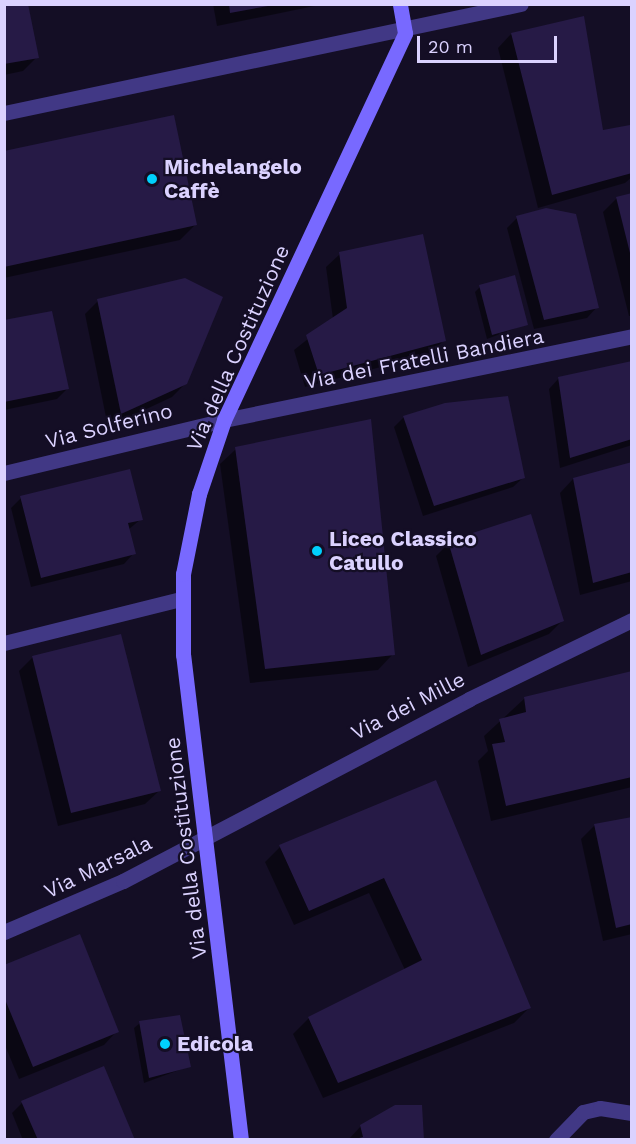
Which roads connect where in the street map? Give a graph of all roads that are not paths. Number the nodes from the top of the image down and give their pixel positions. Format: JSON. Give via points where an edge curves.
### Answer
{"nodes":[{"id":1,"x":400,"y":4,"type":"edge"},
{"id":2,"x":521,"y":4,"type":"edge"},
{"id":3,"x":405,"y":33,"type":"junction"},
{"id":4,"x":4,"y":114,"type":"edge"},
{"id":5,"x":632,"y":336,"type":"edge"},
{"id":6,"x":224,"y":420,"type":"junction"},
{"id":7,"x":4,"y":473,"type":"edge"},
{"id":8,"x":181,"y":598,"type":"junction"},
{"id":9,"x":632,"y":620,"type":"edge"},
{"id":10,"x":4,"y":643,"type":"edge"},
{"id":11,"x":207,"y":834,"type":"junction"},
{"id":12,"x":4,"y":932,"type":"edge"},
{"id":13,"x":632,"y":1113,"type":"edge"},
{"id":14,"x":241,"y":1140,"type":"edge"},
{"id":15,"x":556,"y":1140,"type":"edge"}],
"edges":[{"from":1,"to":3,"type":"main road"},
{"from":2,"to":3,"type":"street"},
{"from":3,"to":4,"type":"street"},
{"from":3,"to":6,"type":"main road","name":"Via della Costituzione"},
{"from":5,"to":6,"type":"street","name":"Via dei Fratelli Bandiera"},
{"from":6,"to":7,"type":"street","name":"Via Solferino"},
{"from":6,"to":8,"type":"main road","name":"Via della Costituzione","via":[[199,494]]},
{"from":8,"to":10,"type":"street"},
{"from":8,"to":11,"type":"main road","name":"Via della Costituzione"},
{"from":9,"to":11,"type":"street","name":"Via dei Mille"},
{"from":11,"to":12,"type":"street","name":"Via Marsala","via":[[123,881]]},
{"from":11,"to":14,"type":"main road","name":"Via della Costituzione"},
{"from":13,"to":15,"type":"street","via":[[600,1108],[583,1112]]}]}
